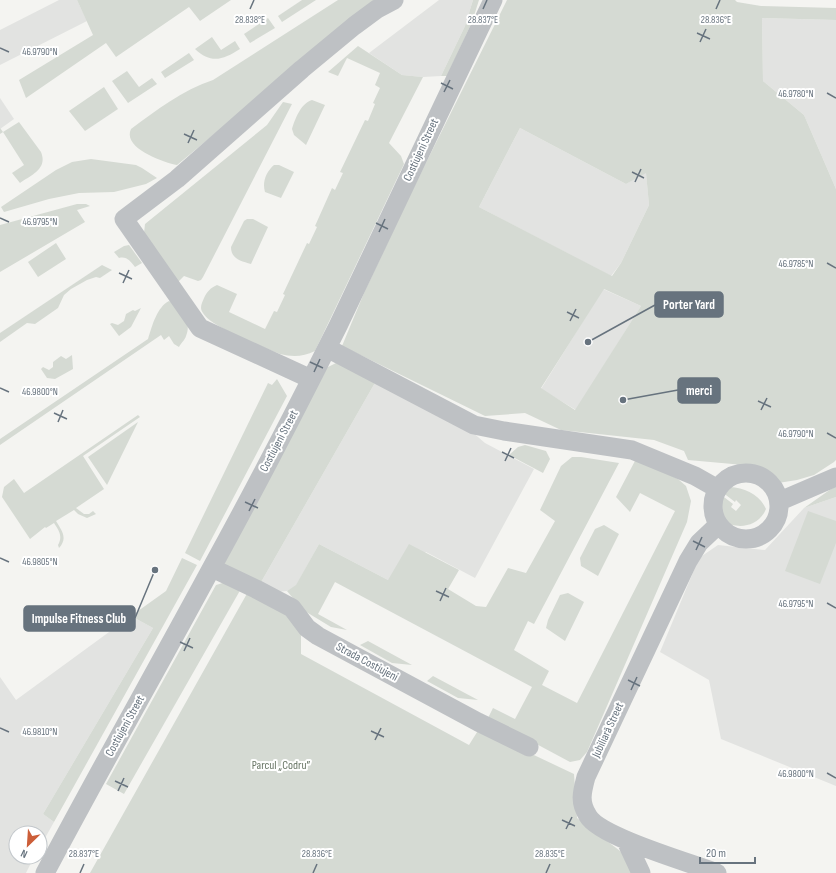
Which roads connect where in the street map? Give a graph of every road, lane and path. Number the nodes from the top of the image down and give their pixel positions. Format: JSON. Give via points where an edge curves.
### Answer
{"nodes":[{"id":1,"x":394,"y":0,"type":"edge"},
{"id":2,"x":493,"y":0,"type":"edge"},
{"id":3,"x":327,"y":348,"type":"junction"},
{"id":4,"x":311,"y":380,"type":"junction"},
{"id":5,"x":836,"y":477,"type":"edge"},
{"id":6,"x":718,"y":489,"type":"junction"},
{"id":7,"x":780,"y":501,"type":"junction"},
{"id":8,"x":718,"y":525,"type":"junction"},
{"id":9,"x":212,"y":568,"type":"junction"},
{"id":10,"x":529,"y":747,"type":"dead end"},
{"id":11,"x":626,"y":841,"type":"junction"},
{"id":12,"x":45,"y":873,"type":"edge"},
{"id":13,"x":641,"y":873,"type":"edge"},
{"id":14,"x":717,"y":873,"type":"edge"}],
"edges":[{"from":1,"to":4,"type":"street","via":[[354,26],[177,179],[124,218],[200,328]]},
{"from":2,"to":3,"type":"street","name":"Costiujeni Street"},
{"from":3,"to":4,"type":"street","name":"Costiujeni Street"},
{"from":3,"to":6,"type":"street","via":[[474,425],[632,450],[695,476]]},
{"from":4,"to":9,"type":"street","name":"Costiujeni Street"},
{"from":5,"to":7,"type":"street"},
{"from":6,"to":7,"type":"street","via":[[734,475],[754,474],[771,484]]},
{"from":6,"to":8,"type":"street","via":[[713,507]]},
{"from":7,"to":8,"type":"street","via":[[776,523],[759,538],[736,538]]},
{"from":8,"to":11,"type":"street","name":"Jubiliară Street","via":[[699,543],[688,561],[582,792],[582,804],[588,817]]},
{"from":9,"to":10,"type":"street","name":"Strada Costiujeni","via":[[292,608],[307,628],[318,636]]},
{"from":9,"to":12,"type":"street","name":"Costiujeni Street"},
{"from":11,"to":13,"type":"street"},
{"from":11,"to":14,"type":"street","name":"Jubiliară Street"}]}
